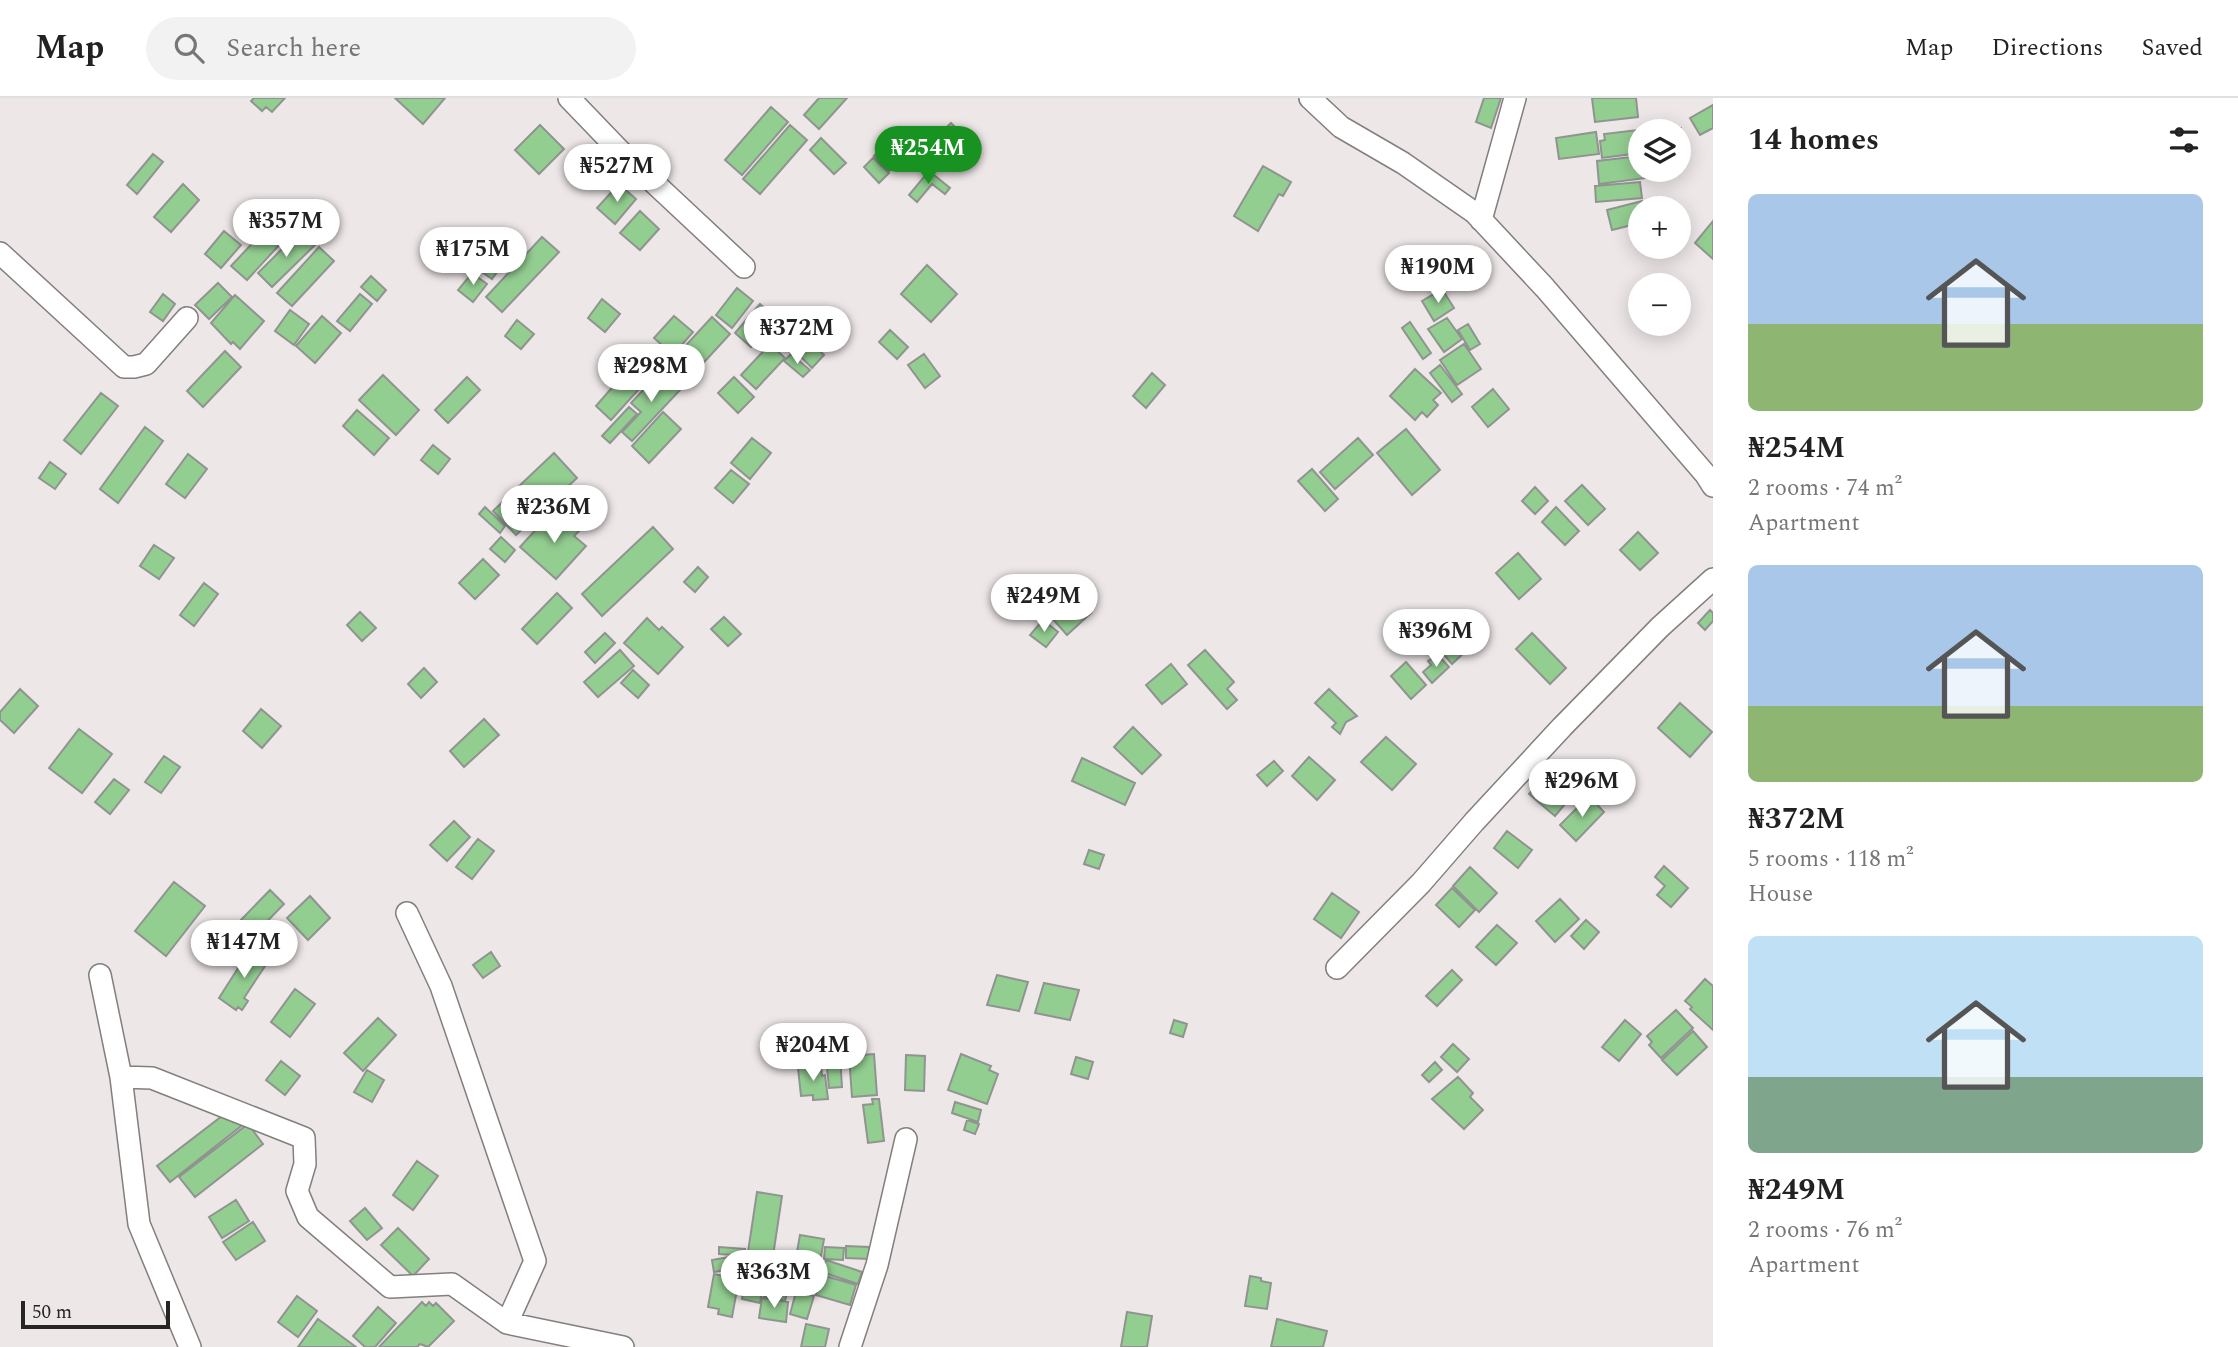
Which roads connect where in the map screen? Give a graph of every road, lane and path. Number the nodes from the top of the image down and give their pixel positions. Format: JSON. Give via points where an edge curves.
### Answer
{"nodes":[{"id":1,"x":569,"y":98,"type":"edge"},
{"id":2,"x":1310,"y":98,"type":"edge"},
{"id":3,"x":1514,"y":98,"type":"edge"},
{"id":4,"x":1481,"y":220,"type":"junction"},
{"id":5,"x":0,"y":253,"type":"edge"},
{"id":6,"x":744,"y":267,"type":"dead end"},
{"id":7,"x":187,"y":318,"type":"dead end"},
{"id":8,"x":1713,"y":486,"type":"edge"},
{"id":9,"x":1713,"y":579,"type":"edge"},
{"id":10,"x":407,"y":913,"type":"dead end"},
{"id":11,"x":1337,"y":968,"type":"dead end"},
{"id":12,"x":100,"y":975,"type":"dead end"},
{"id":13,"x":121,"y":1077,"type":"junction"},
{"id":14,"x":906,"y":1139,"type":"dead end"},
{"id":15,"x":507,"y":1323,"type":"junction"},
{"id":16,"x":190,"y":1347,"type":"edge"},
{"id":17,"x":623,"y":1347,"type":"edge"},
{"id":18,"x":850,"y":1347,"type":"edge"}],
"edges":[{"from":1,"to":6,"type":"street"},
{"from":2,"to":4,"type":"street","via":[[1341,127],[1403,163]]},
{"from":3,"to":4,"type":"street"},
{"from":4,"to":8,"type":"street","via":[[1545,288]]},
{"from":5,"to":7,"type":"street","via":[[124,367],[146,364]]},
{"from":9,"to":11,"type":"street","via":[[1562,727]]},
{"from":10,"to":15,"type":"street","via":[[441,986],[535,1261]]},
{"from":12,"to":13,"type":"street"},
{"from":13,"to":15,"type":"street","via":[[152,1078],[304,1138],[305,1164],[297,1191],[308,1217],[390,1287],[452,1284]]},
{"from":13,"to":16,"type":"street","via":[[139,1223]]},
{"from":14,"to":18,"type":"street","via":[[877,1265]]},
{"from":15,"to":17,"type":"street"}]}
